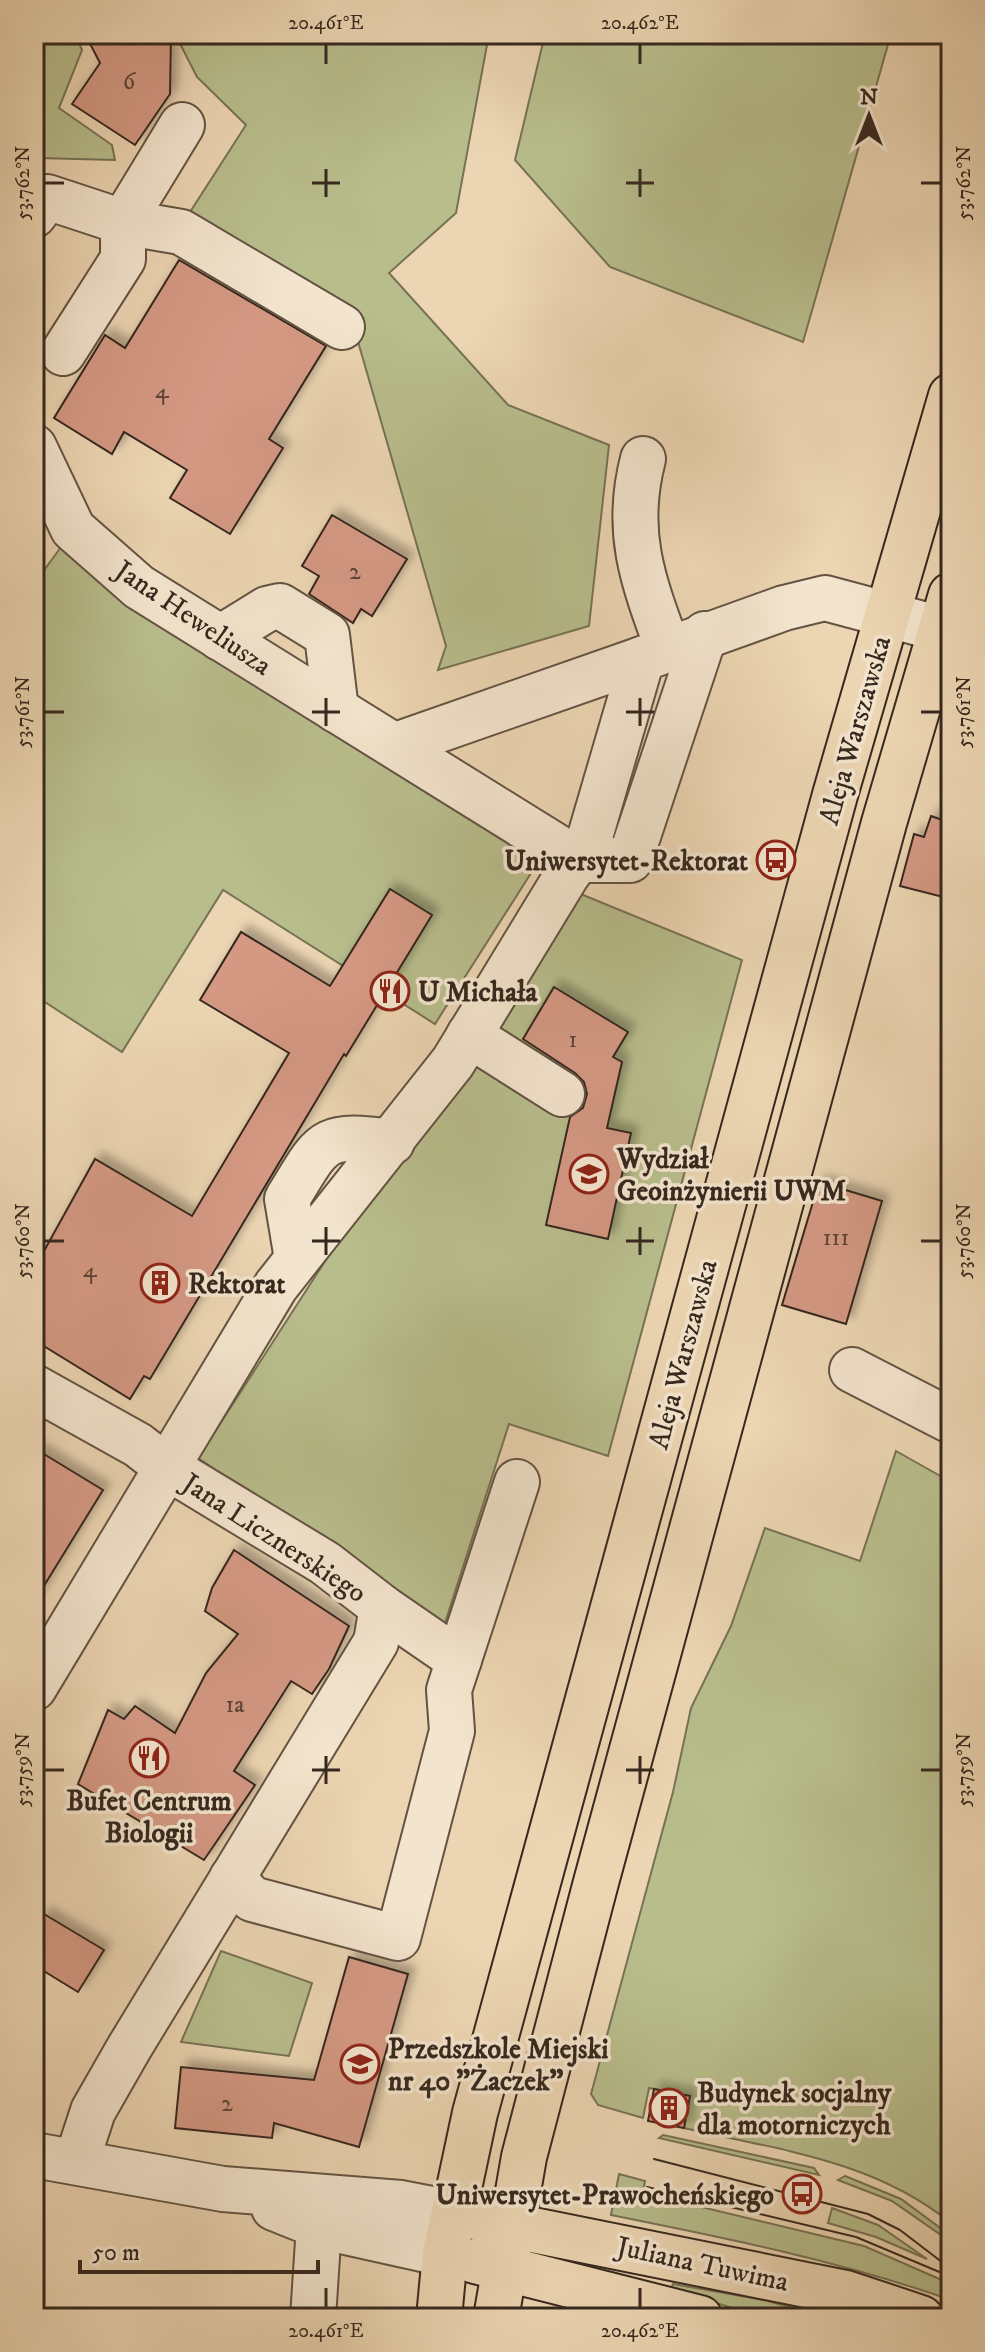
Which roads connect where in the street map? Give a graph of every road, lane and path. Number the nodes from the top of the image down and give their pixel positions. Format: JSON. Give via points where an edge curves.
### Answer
{"nodes":[{"id":1,"x":182,"y":125,"type":"dead end"},
{"id":2,"x":34,"y":215,"type":"edge"},
{"id":3,"x":123,"y":222,"type":"junction"},
{"id":4,"x":342,"y":327,"type":"dead end"},
{"id":5,"x":63,"y":353,"type":"dead end"},
{"id":6,"x":951,"y":396,"type":"edge"},
{"id":7,"x":34,"y":447,"type":"edge"},
{"id":8,"x":643,"y":459,"type":"dead end"},
{"id":9,"x":946,"y":612,"type":"edge"},
{"id":10,"x":888,"y":613,"type":"junction"},
{"id":11,"x":220,"y":638,"type":"junction"},
{"id":12,"x":672,"y":647,"type":"junction"},
{"id":13,"x":336,"y":710,"type":"junction"},
{"id":14,"x":396,"y":745,"type":"junction"},
{"id":15,"x":578,"y":860,"type":"junction"},
{"id":16,"x":469,"y":1035,"type":"junction"},
{"id":17,"x":562,"y":1094,"type":"dead end"},
{"id":18,"x":852,"y":1370,"type":"dead end"},
{"id":19,"x":34,"y":1387,"type":"edge"},
{"id":20,"x":951,"y":1421,"type":"edge"},
{"id":21,"x":165,"y":1466,"type":"junction"},
{"id":22,"x":517,"y":1482,"type":"dead end"},
{"id":23,"x":382,"y":1607,"type":"junction"},
{"id":24,"x":459,"y":1660,"type":"junction"},
{"id":25,"x":34,"y":1688,"type":"edge"},
{"id":26,"x":232,"y":1878,"type":"junction"},
{"id":27,"x":34,"y":2155,"type":"edge"},
{"id":28,"x":77,"y":2160,"type":"junction"},
{"id":29,"x":521,"y":2171,"type":"junction"},
{"id":30,"x":223,"y":2189,"type":"junction"},
{"id":31,"x":319,"y":2226,"type":"junction"},
{"id":32,"x":449,"y":2234,"type":"junction"},
{"id":33,"x":577,"y":2237,"type":"junction"},
{"id":34,"x":506,"y":2247,"type":"junction"},
{"id":35,"x":570,"y":2285,"type":"junction"},
{"id":36,"x":313,"y":2318,"type":"edge"},
{"id":37,"x":439,"y":2318,"type":"edge"},
{"id":38,"x":497,"y":2318,"type":"edge"},
{"id":39,"x":700,"y":2318,"type":"edge"},
{"id":40,"x":921,"y":2318,"type":"edge"}],
"edges":[{"from":1,"to":3,"type":"street"},
{"from":2,"to":3,"type":"street","via":[[47,197]]},
{"from":3,"to":4,"type":"street","via":[[181,232]]},
{"from":3,"to":5,"type":"street","via":[[123,259]]},
{"from":6,"to":10,"type":"main road","name":"Aleja Warszawska"},
{"from":7,"to":11,"type":"street","name":"Jana Heweliusza","via":[[73,529],[139,587]]},
{"from":8,"to":12,"type":"street","via":[[633,514],[638,562]]},
{"from":9,"to":10,"type":"street"},
{"from":9,"to":29,"type":"main road","name":"Aleja Warszawska","via":[[678,1577]]},
{"from":10,"to":12,"type":"street","via":[[825,598]]},
{"from":10,"to":32,"type":"main road","name":"Aleja Warszawska","via":[[475,2113]]},
{"from":11,"to":13,"type":"street","name":"Jana Heweliusza"},
{"from":11,"to":13,"type":"street","via":[[280,606],[327,635]]},
{"from":12,"to":14,"type":"street"},
{"from":12,"to":15,"type":"street"},
{"from":12,"to":15,"type":"street","via":[[630,860]]},
{"from":13,"to":14,"type":"street","name":"Jana Heweliusza"},
{"from":14,"to":15,"type":"street","name":"Jana Heweliusza"},
{"from":15,"to":16,"type":"street"},
{"from":16,"to":17,"type":"street"},
{"from":16,"to":21,"type":"street","via":[[392,1142],[276,1286]]},
{"from":18,"to":20,"type":"street"},
{"from":19,"to":21,"type":"street","name":"Jana Licznerskiego","via":[[138,1445]]},
{"from":21,"to":23,"type":"street","name":"Jana Licznerskiego","via":[[325,1563]]},
{"from":21,"to":25,"type":"street"},
{"from":22,"to":24,"type":"street"},
{"from":23,"to":24,"type":"street"},
{"from":23,"to":26,"type":"street","name":"Jana Licznerskiego","via":[[376,1642]]},
{"from":24,"to":26,"type":"street","via":[[449,1690],[452,1731],[398,1938],[252,1899]]},
{"from":26,"to":28,"type":"street","name":"Jana Licznerskiego","via":[[93,2111]]},
{"from":27,"to":28,"type":"street"},
{"from":28,"to":30,"type":"street"},
{"from":29,"to":33,"type":"main road","name":"Juliana Tuwima"},
{"from":29,"to":34,"type":"main road","name":"Aleja Warszawska"},
{"from":30,"to":31,"type":"street"},
{"from":30,"to":32,"type":"street","via":[[401,2203]]},
{"from":31,"to":32,"type":"street"},
{"from":31,"to":36,"type":"street"},
{"from":32,"to":34,"type":"main road","name":"Juliana Tuwima"},
{"from":32,"to":37,"type":"main road","name":"Aleja Warszawska"},
{"from":33,"to":34,"type":"main road","name":"Juliana Tuwima"},
{"from":33,"to":40,"type":"main road","name":"Juliana Tuwima","via":[[846,2293]]},
{"from":34,"to":35,"type":"main road","name":"Juliana Tuwima"},
{"from":34,"to":38,"type":"main road","name":"Aleja Warszawska"},
{"from":35,"to":38,"type":"main road"},
{"from":35,"to":39,"type":"main road","name":"Juliana Tuwima"}]}
